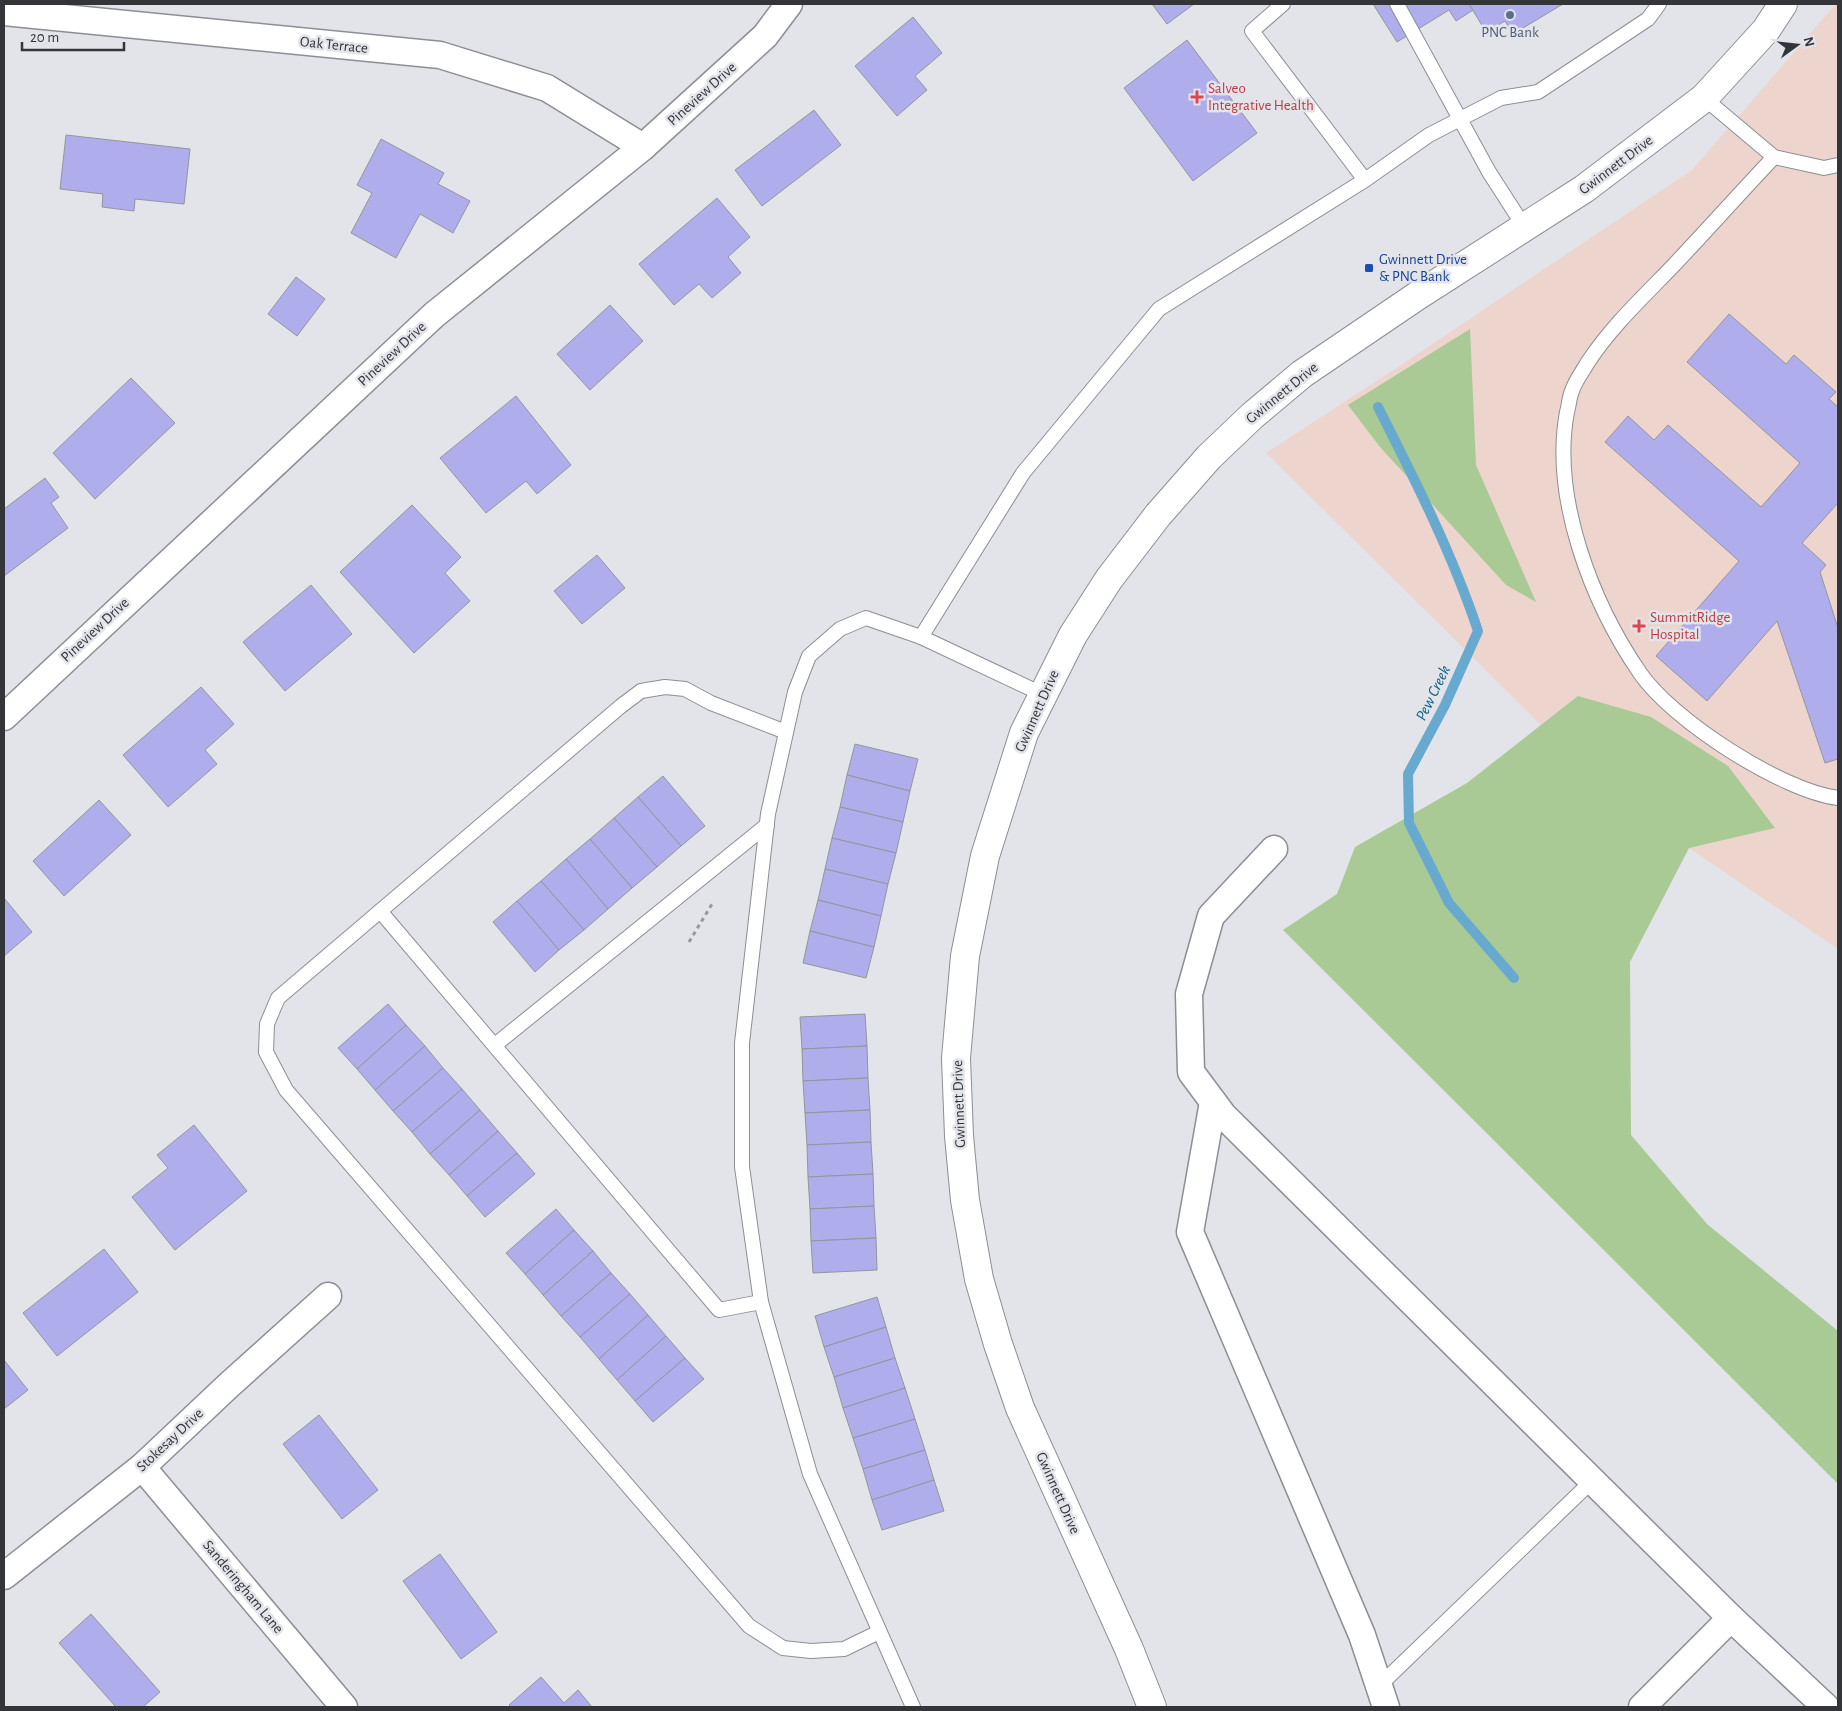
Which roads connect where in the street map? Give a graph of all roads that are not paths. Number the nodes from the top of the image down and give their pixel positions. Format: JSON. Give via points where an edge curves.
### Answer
{"nodes":[{"id":1,"x":789,"y":4,"type":"edge"},
{"id":2,"x":1283,"y":4,"type":"edge"},
{"id":3,"x":1397,"y":4,"type":"edge"},
{"id":4,"x":1659,"y":4,"type":"edge"},
{"id":5,"x":1783,"y":4,"type":"edge"},
{"id":6,"x":4,"y":12,"type":"edge"},
{"id":7,"x":1704,"y":98,"type":"junction"},
{"id":8,"x":1460,"y":118,"type":"junction"},
{"id":9,"x":643,"y":147,"type":"junction"},
{"id":10,"x":1774,"y":157,"type":"junction"},
{"id":11,"x":1838,"y":165,"type":"edge"},
{"id":12,"x":1364,"y":180,"type":"junction"},
{"id":13,"x":1525,"y":228,"type":"junction"},
{"id":14,"x":921,"y":637,"type":"junction"},
{"id":15,"x":1042,"y":694,"type":"junction"},
{"id":16,"x":4,"y":717,"type":"edge"},
{"id":17,"x":786,"y":732,"type":"junction"},
{"id":18,"x":1838,"y":798,"type":"edge"},
{"id":19,"x":767,"y":825,"type":"junction"},
{"id":20,"x":1274,"y":849,"type":"dead end"},
{"id":21,"x":380,"y":911,"type":"junction"},
{"id":22,"x":494,"y":1045,"type":"junction"},
{"id":23,"x":1213,"y":1102,"type":"junction"},
{"id":24,"x":328,"y":1296,"type":"dead end"},
{"id":25,"x":761,"y":1302,"type":"junction"},
{"id":26,"x":142,"y":1467,"type":"junction"},
{"id":27,"x":1592,"y":1480,"type":"junction"},
{"id":28,"x":4,"y":1576,"type":"edge"},
{"id":29,"x":1731,"y":1618,"type":"junction"},
{"id":30,"x":879,"y":1632,"type":"junction"},
{"id":31,"x":1383,"y":1696,"type":"edge"},
{"id":32,"x":344,"y":1707,"type":"edge"},
{"id":33,"x":912,"y":1707,"type":"edge"},
{"id":34,"x":1152,"y":1707,"type":"edge"},
{"id":35,"x":1642,"y":1707,"type":"edge"},
{"id":36,"x":1826,"y":1707,"type":"edge"}],
"edges":[{"from":1,"to":9,"type":"street","name":"Pineview Drive","via":[[765,36]]},
{"from":2,"to":12,"type":"lane","via":[[1252,31]]},
{"from":3,"to":8,"type":"lane"},
{"from":4,"to":8,"type":"lane","via":[[1648,19],[1538,92],[1500,98]]},
{"from":5,"to":7,"type":"street","name":"Gwinnett Drive","via":[[1766,30]]},
{"from":6,"to":9,"type":"street","name":"Oak Terrace","via":[[440,55],[547,88]]},
{"from":7,"to":10,"type":"lane"},
{"from":7,"to":13,"type":"street","name":"Gwinnett Drive","via":[[1584,189]]},
{"from":8,"to":12,"type":"lane"},
{"from":8,"to":13,"type":"lane","via":[[1489,172]]},
{"from":9,"to":16,"type":"street","name":"Pineview Drive","via":[[434,315]]},
{"from":10,"to":11,"type":"lane","via":[[1824,168]]},
{"from":10,"to":18,"type":"lane","via":[[1601,343],[1572,392],[1564,427],[1563,463],[1567,499],[1586,571],[1609,621],[1640,674],[1689,722],[1750,762],[1804,790]]},
{"from":12,"to":14,"type":"lane","via":[[1159,309],[1023,473]]},
{"from":13,"to":15,"type":"street","name":"Gwinnett Drive","via":[[1302,374],[1209,457],[1158,515],[1109,579]]},
{"from":14,"to":15,"type":"lane"},
{"from":14,"to":17,"type":"lane","via":[[866,618],[840,629],[809,656],[795,692]]},
{"from":15,"to":34,"type":"street","name":"Gwinnett Drive","via":[[1024,733],[985,856],[965,956],[956,1058],[965,1200],[979,1279],[1020,1408]]},
{"from":17,"to":19,"type":"lane"},
{"from":17,"to":21,"type":"lane","via":[[711,703],[686,689],[665,686],[641,691]]},
{"from":19,"to":22,"type":"lane"},
{"from":19,"to":25,"type":"lane","via":[[742,1043],[742,1167]]},
{"from":20,"to":23,"type":"street","via":[[1211,916],[1189,994],[1191,1072]]},
{"from":21,"to":22,"type":"lane"},
{"from":21,"to":30,"type":"lane","via":[[278,998],[267,1024],[266,1052],[286,1090],[749,1626],[783,1648],[811,1651],[844,1649]]},
{"from":22,"to":25,"type":"lane","via":[[719,1310]]},
{"from":23,"to":27,"type":"street"},
{"from":23,"to":31,"type":"street","via":[[1190,1232],[1362,1635]]},
{"from":24,"to":26,"type":"street","name":"Stokesay Drive"},
{"from":25,"to":30,"type":"lane","via":[[810,1474]]},
{"from":26,"to":28,"type":"street","name":"Stokesay Drive"},
{"from":26,"to":32,"type":"street","name":"Sanderingham Lane"},
{"from":27,"to":29,"type":"street"},
{"from":27,"to":31,"type":"lane"},
{"from":29,"to":35,"type":"street"},
{"from":29,"to":36,"type":"street"},
{"from":30,"to":33,"type":"lane"}]}
